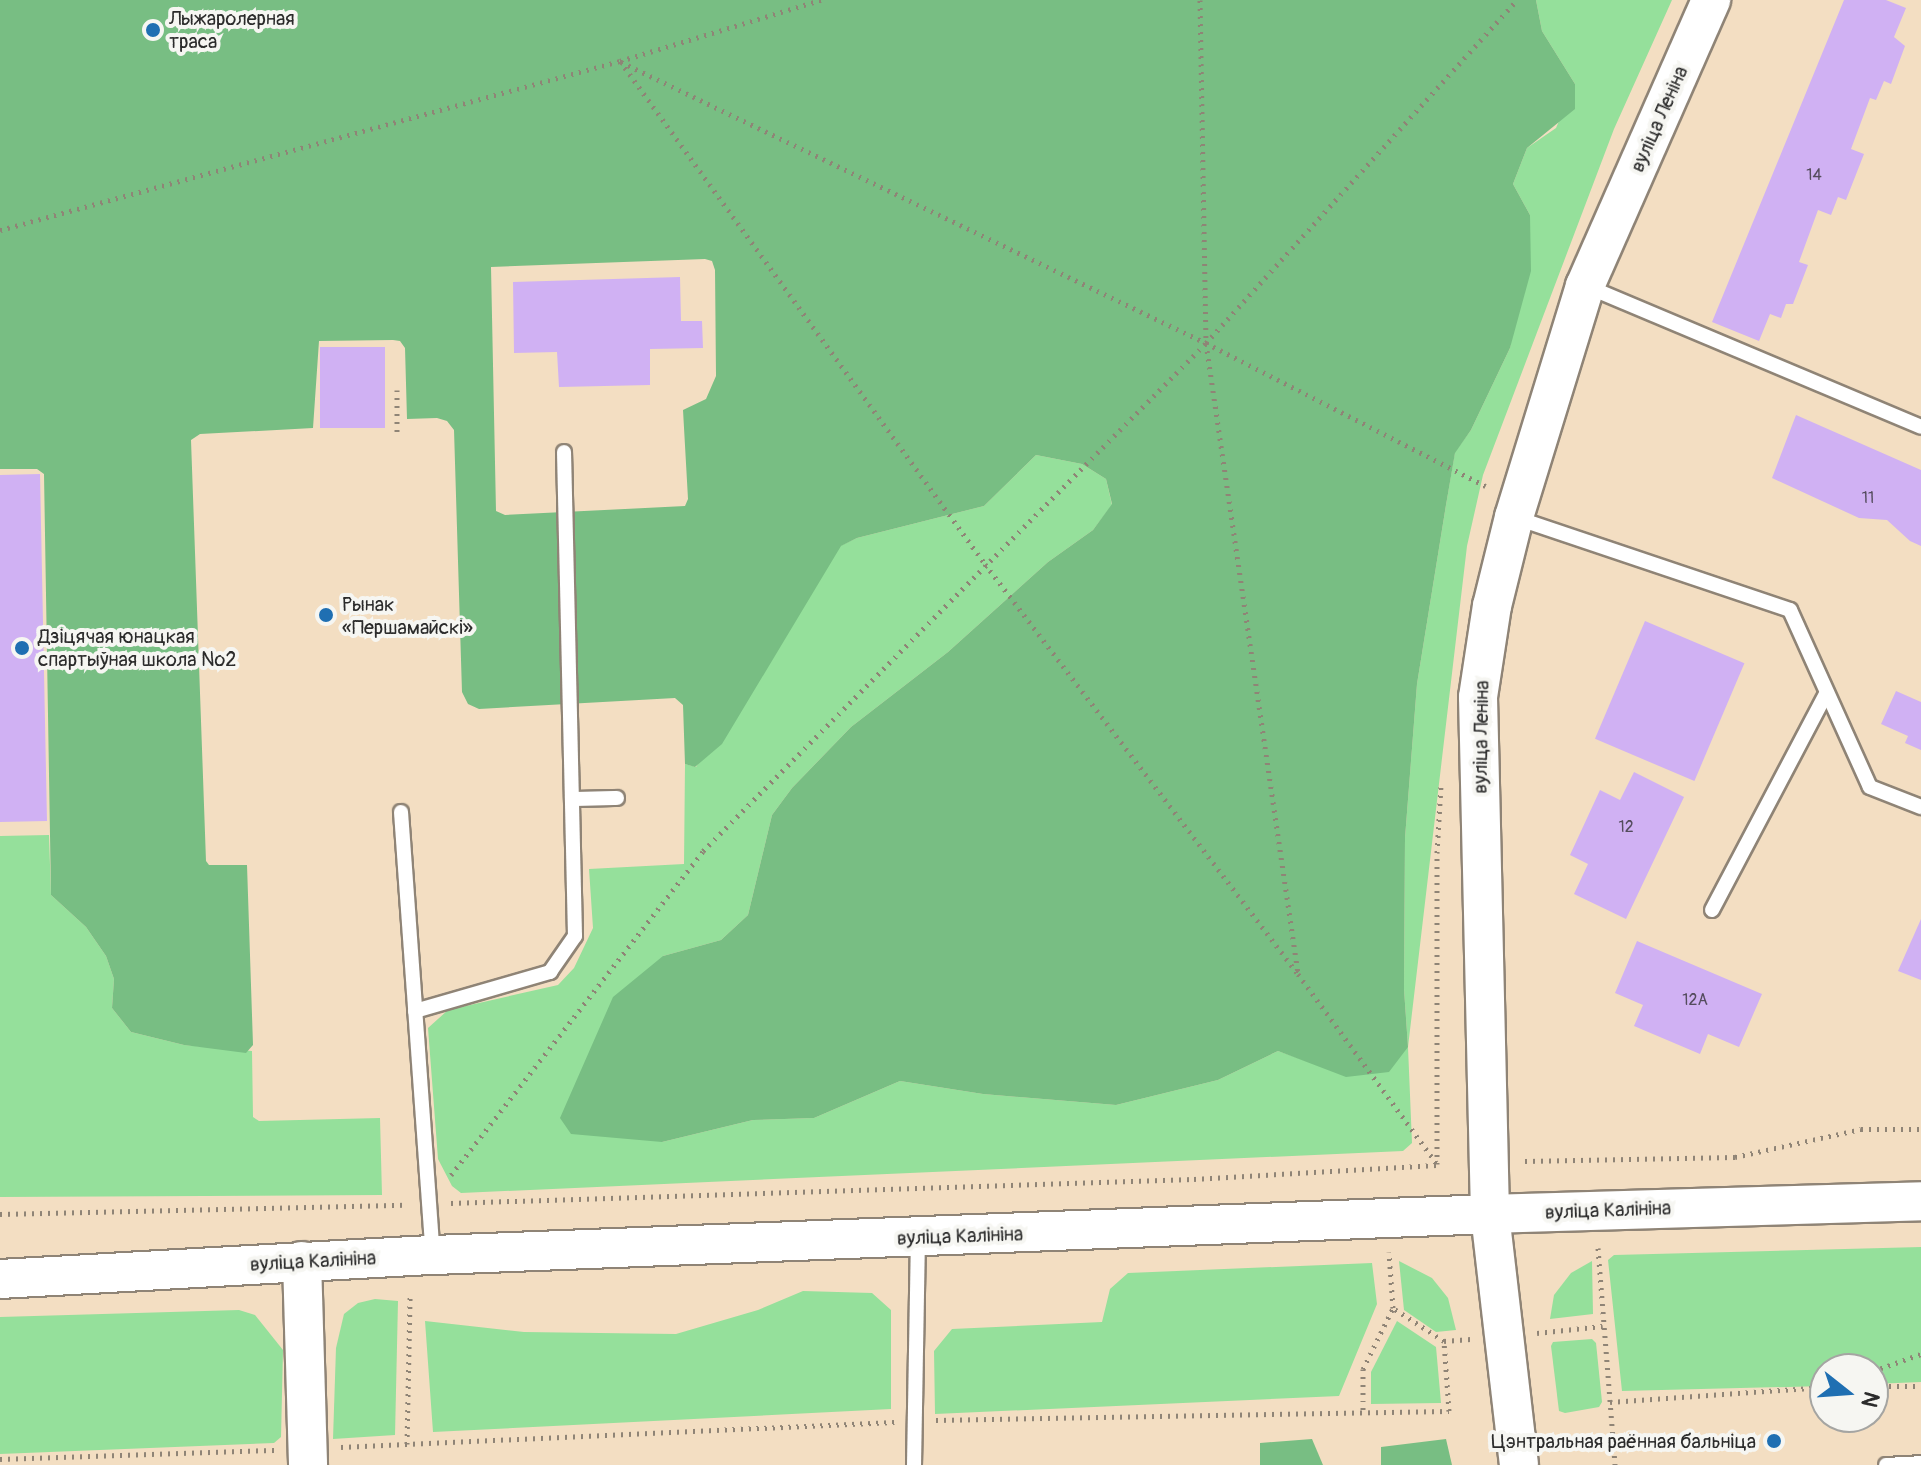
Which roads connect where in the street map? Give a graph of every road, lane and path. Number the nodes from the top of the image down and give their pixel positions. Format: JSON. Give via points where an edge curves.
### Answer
{"nodes":[{"id":1,"x":821,"y":0,"type":"edge"},
{"id":2,"x":1200,"y":0,"type":"edge"},
{"id":3,"x":1517,"y":0,"type":"edge"},
{"id":4,"x":1711,"y":0,"type":"edge"},
{"id":5,"x":620,"y":61,"type":"junction"},
{"id":6,"x":0,"y":230,"type":"edge"},
{"id":7,"x":1585,"y":286,"type":"junction"},
{"id":8,"x":1206,"y":343,"type":"junction"},
{"id":9,"x":397,"y":390,"type":"dead end"},
{"id":10,"x":1921,"y":427,"type":"edge"},
{"id":11,"x":397,"y":433,"type":"dead end"},
{"id":12,"x":564,"y":452,"type":"dead end"},
{"id":13,"x":1486,"y":486,"type":"dead end"},
{"id":14,"x":1514,"y":517,"type":"junction"},
{"id":15,"x":985,"y":564,"type":"junction"},
{"id":16,"x":1827,"y":692,"type":"junction"},
{"id":17,"x":617,"y":798,"type":"dead end"},
{"id":18,"x":572,"y":799,"type":"junction"},
{"id":19,"x":1921,"y":807,"type":"edge"},
{"id":20,"x":401,"y":812,"type":"dead end"},
{"id":21,"x":1712,"y":910,"type":"dead end"},
{"id":22,"x":1298,"y":974,"type":"junction"},
{"id":23,"x":415,"y":1011,"type":"junction"},
{"id":24,"x":1921,"y":1129,"type":"edge"},
{"id":25,"x":1590,"y":1160,"type":"junction"},
{"id":26,"x":1524,"y":1161,"type":"dead end"},
{"id":27,"x":1591,"y":1168,"type":"dead end"},
{"id":28,"x":1921,"y":1201,"type":"edge"},
{"id":29,"x":428,"y":1204,"type":"junction"},
{"id":30,"x":0,"y":1214,"type":"edge"},
{"id":31,"x":1490,"y":1214,"type":"junction"},
{"id":32,"x":918,"y":1238,"type":"junction"},
{"id":33,"x":1389,"y":1243,"type":"dead end"},
{"id":34,"x":1598,"y":1248,"type":"dead end"},
{"id":35,"x":433,"y":1255,"type":"junction"},
{"id":36,"x":302,"y":1261,"type":"junction"},
{"id":37,"x":0,"y":1279,"type":"edge"},
{"id":38,"x":410,"y":1296,"type":"dead end"},
{"id":39,"x":1393,"y":1308,"type":"junction"},
{"id":40,"x":1921,"y":1354,"type":"edge"},
{"id":41,"x":1889,"y":1365,"type":"edge"},
{"id":42,"x":1889,"y":1386,"type":"edge"},
{"id":43,"x":1921,"y":1386,"type":"edge"},
{"id":44,"x":1809,"y":1388,"type":"edge"},
{"id":45,"x":1610,"y":1402,"type":"junction"},
{"id":46,"x":1363,"y":1410,"type":"junction"},
{"id":47,"x":914,"y":1421,"type":"junction"},
{"id":48,"x":407,"y":1444,"type":"junction"},
{"id":49,"x":308,"y":1457,"type":"edge"},
{"id":50,"x":0,"y":1459,"type":"edge"},
{"id":51,"x":1921,"y":1463,"type":"edge"},
{"id":52,"x":914,"y":1465,"type":"edge"},
{"id":53,"x":1519,"y":1465,"type":"edge"},
{"id":54,"x":1615,"y":1465,"type":"edge"},
{"id":55,"x":1886,"y":1465,"type":"edge"}],
"edges":[{"from":1,"to":5,"type":"path"},
{"from":2,"to":8,"type":"path"},
{"from":3,"to":8,"type":"path"},
{"from":4,"to":7,"type":"main road","name":"вуліца Леніна"},
{"from":5,"to":6,"type":"path"},
{"from":5,"to":8,"type":"path"},
{"from":5,"to":15,"type":"path"},
{"from":7,"to":10,"type":"lane"},
{"from":7,"to":14,"type":"main road","name":"вуліца Леніна"},
{"from":8,"to":13,"type":"path"},
{"from":8,"to":15,"type":"path"},
{"from":8,"to":22,"type":"path"},
{"from":9,"to":11,"type":"path"},
{"from":12,"to":18,"type":"lane"},
{"from":14,"to":16,"type":"lane","via":[[1790,610]]},
{"from":14,"to":31,"type":"main road","name":"вуліца Леніна","via":[[1492,606],[1478,697]]},
{"from":15,"to":22,"type":"path"},
{"from":15,"to":29,"type":"path","via":[[703,851]]},
{"from":16,"to":19,"type":"lane","via":[[1870,787]]},
{"from":16,"to":21,"type":"lane"},
{"from":17,"to":18,"type":"lane"},
{"from":18,"to":23,"type":"lane","via":[[575,936],[550,972]]},
{"from":20,"to":23,"type":"lane"},
{"from":22,"to":29,"type":"path","via":[[1437,1165],[1209,1178]]},
{"from":23,"to":29,"type":"lane"},
{"from":24,"to":25,"type":"path","via":[[1861,1129],[1735,1157]]},
{"from":25,"to":26,"type":"path"},
{"from":25,"to":27,"type":"path"},
{"from":28,"to":31,"type":"main road","name":"вуліца Калініна"},
{"from":29,"to":30,"type":"path"},
{"from":29,"to":35,"type":"lane"},
{"from":31,"to":32,"type":"main road","name":"вуліца Калініна"},
{"from":31,"to":53,"type":"main road","name":"вуліца Леніна"},
{"from":32,"to":35,"type":"main road","name":"вуліца Калініна"},
{"from":32,"to":47,"type":"lane"},
{"from":33,"to":39,"type":"path"},
{"from":34,"to":45,"type":"path"},
{"from":35,"to":36,"type":"main road","name":"вуліца Калініна"},
{"from":36,"to":37,"type":"main road","name":"вуліца Калініна"},
{"from":36,"to":49,"type":"main road"},
{"from":38,"to":48,"type":"path"},
{"from":39,"to":46,"type":"path","via":[[1363,1369]]},
{"from":39,"to":46,"type":"path","via":[[1444,1341],[1449,1411]]},
{"from":40,"to":41,"type":"path"},
{"from":42,"to":43,"type":"path"},
{"from":44,"to":45,"type":"path"},
{"from":45,"to":54,"type":"path"},
{"from":46,"to":47,"type":"path"},
{"from":47,"to":48,"type":"path"},
{"from":47,"to":52,"type":"lane"},
{"from":48,"to":49,"type":"path"},
{"from":49,"to":50,"type":"path"},
{"from":51,"to":55,"type":"lane"}]}
